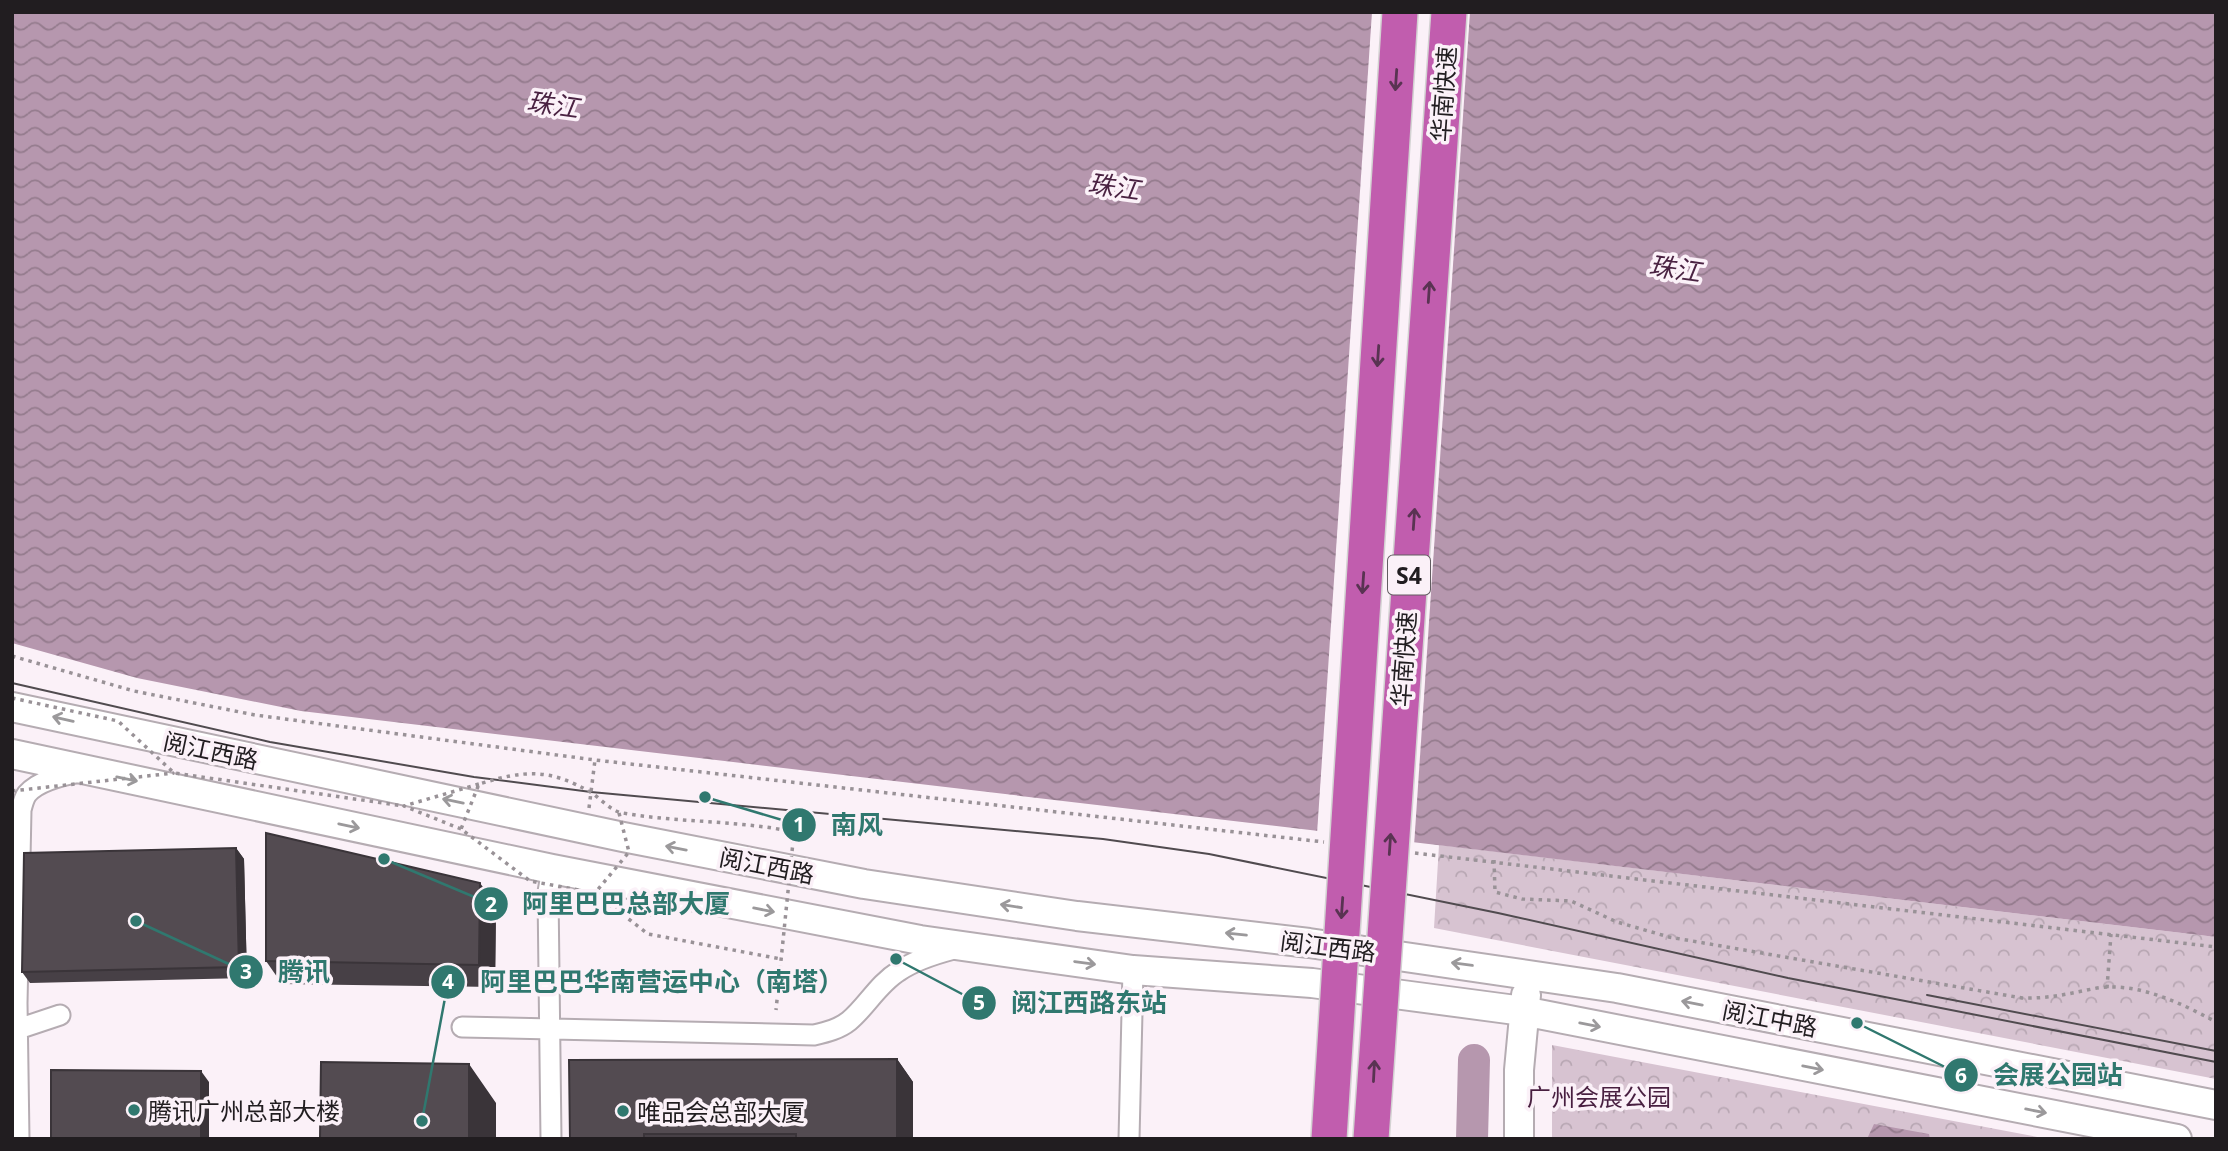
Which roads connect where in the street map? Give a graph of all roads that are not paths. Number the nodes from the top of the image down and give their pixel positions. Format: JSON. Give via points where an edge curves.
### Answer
{"nodes":[{"id":1,"x":1401,"y":12,"type":"edge"},
{"id":2,"x":1449,"y":12,"type":"edge"},
{"id":3,"x":12,"y":707,"type":"edge"},
{"id":4,"x":12,"y":754,"type":"edge"},
{"id":5,"x":89,"y":771,"type":"junction"},
{"id":6,"x":552,"y":869,"type":"junction"},
{"id":7,"x":961,"y":947,"type":"junction"},
{"id":8,"x":1133,"y":970,"type":"junction"},
{"id":9,"x":1529,"y":974,"type":"junction"},
{"id":10,"x":15,"y":1003,"type":"edge"},
{"id":11,"x":1522,"y":1011,"type":"junction"},
{"id":12,"x":462,"y":1027,"type":"dead end"},
{"id":13,"x":549,"y":1030,"type":"junction"},
{"id":14,"x":15,"y":1031,"type":"edge"},
{"id":15,"x":2216,"y":1105,"type":"edge"},
{"id":16,"x":19,"y":1139,"type":"edge"},
{"id":17,"x":551,"y":1139,"type":"edge"},
{"id":18,"x":1129,"y":1139,"type":"edge"},
{"id":19,"x":1329,"y":1139,"type":"edge"},
{"id":20,"x":1371,"y":1139,"type":"edge"},
{"id":21,"x":1519,"y":1139,"type":"edge"},
{"id":22,"x":2177,"y":1139,"type":"edge"}],
"edges":[{"from":1,"to":19,"type":"highway","name":"华南快速","number":"S4","one_way":true,"bridge":true},
{"from":20,"to":2,"type":"highway","name":"华南快速","number":"S4","one_way":true,"bridge":true},
{"from":9,"to":3,"type":"main road","name":"阅江西路","one_way":true,"via":[[864,884]]},
{"from":4,"to":5,"type":"main road","name":"阅江西路"},
{"from":5,"to":6,"type":"main road","name":"阅江西路","one_way":true},
{"from":5,"to":10,"type":"street","via":[[41,784],[27,794],[20,810]]},
{"from":6,"to":7,"type":"main road","name":"阅江西路","one_way":true},
{"from":6,"to":13,"type":"street","via":[[548,892]]},
{"from":7,"to":8,"type":"main road","name":"阅江西路","one_way":true},
{"from":7,"to":13,"type":"street","via":[[897,972],[849,1021],[814,1035]]},
{"from":8,"to":11,"type":"main road","name":"阅江西路","via":[[1312,983]]},
{"from":8,"to":18,"type":"street"},
{"from":9,"to":11,"type":"main road"},
{"from":15,"to":9,"type":"main road","name":"阅江中路","one_way":true},
{"from":10,"to":14,"type":"street"},
{"from":10,"to":14,"type":"street","via":[[60,1015]]},
{"from":11,"to":21,"type":"main road"},
{"from":11,"to":22,"type":"main road","name":"阅江中路","one_way":true},
{"from":12,"to":13,"type":"street"},
{"from":13,"to":17,"type":"street"},
{"from":14,"to":16,"type":"street"}]}
